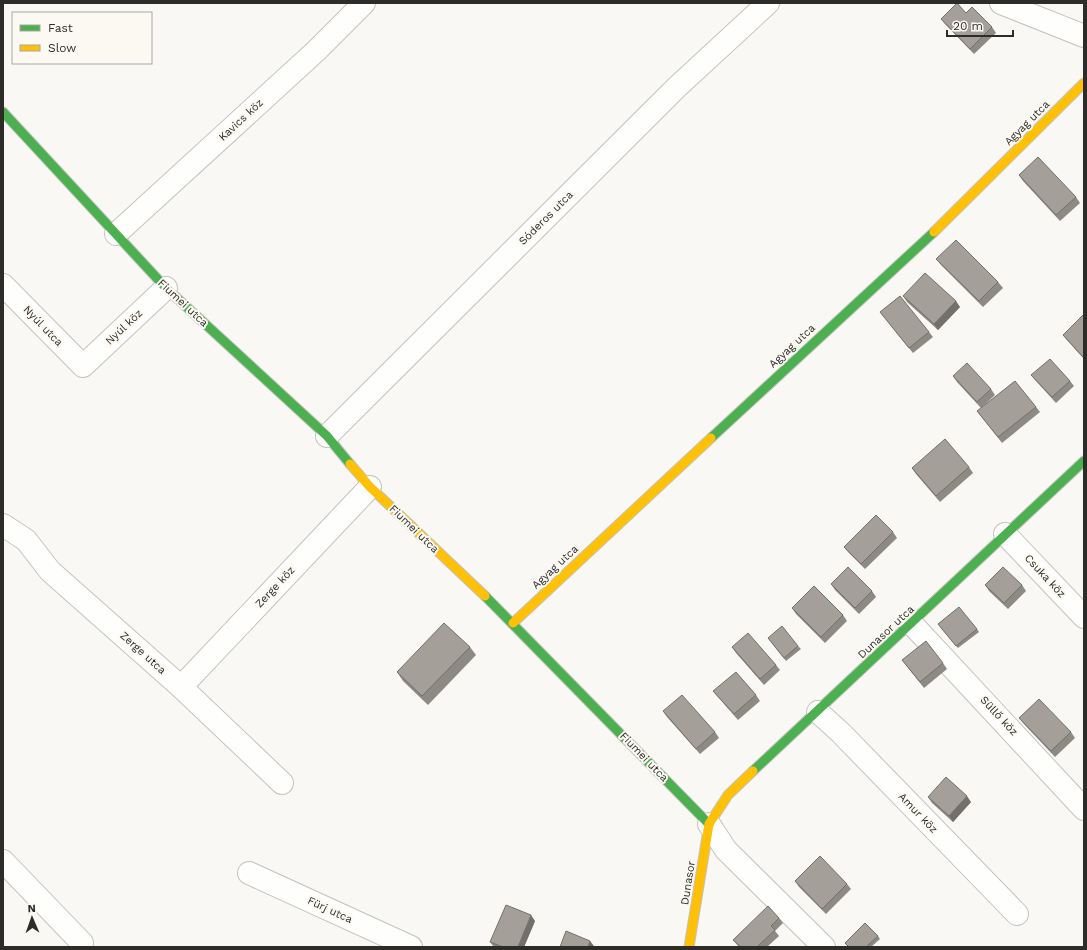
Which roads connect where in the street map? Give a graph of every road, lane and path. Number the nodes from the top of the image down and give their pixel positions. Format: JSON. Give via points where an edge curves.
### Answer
{"nodes":[{"id":1,"x":364,"y":3,"type":"edge"},
{"id":2,"x":768,"y":3,"type":"edge"},
{"id":3,"x":1001,"y":3,"type":"edge"},
{"id":4,"x":1084,"y":36,"type":"edge"},
{"id":5,"x":1084,"y":83,"type":"edge"},
{"id":6,"x":3,"y":112,"type":"edge"},
{"id":7,"x":116,"y":234,"type":"junction"},
{"id":8,"x":3,"y":285,"type":"edge"},
{"id":9,"x":166,"y":288,"type":"junction"},
{"id":10,"x":83,"y":366,"type":"joint"},
{"id":11,"x":327,"y":436,"type":"junction"},
{"id":12,"x":1084,"y":461,"type":"edge"},
{"id":13,"x":370,"y":487,"type":"junction"},
{"id":14,"x":3,"y":525,"type":"edge"},
{"id":15,"x":1006,"y":534,"type":"junction"},
{"id":16,"x":1084,"y":617,"type":"edge"},
{"id":17,"x":513,"y":623,"type":"junction"},
{"id":18,"x":912,"y":624,"type":"junction"},
{"id":19,"x":181,"y":687,"type":"junction"},
{"id":20,"x":818,"y":712,"type":"junction"},
{"id":21,"x":282,"y":782,"type":"dead end"},
{"id":22,"x":1084,"y":809,"type":"edge"},
{"id":23,"x":709,"y":824,"type":"junction"},
{"id":24,"x":3,"y":861,"type":"edge"},
{"id":25,"x":249,"y":873,"type":"dead end"},
{"id":26,"x":1017,"y":914,"type":"dead end"},
{"id":27,"x":82,"y":943,"type":"dead end"},
{"id":28,"x":411,"y":947,"type":"edge"},
{"id":29,"x":690,"y":947,"type":"edge"},
{"id":30,"x":824,"y":947,"type":"edge"}],
"edges":[{"from":1,"to":7,"type":"street","name":"Kavics köz","via":[[316,51]]},
{"from":2,"to":11,"type":"street","name":"Sóderos utca","via":[[677,87]]},
{"from":3,"to":4,"type":"street"},
{"from":5,"to":17,"type":"street","name":"Agyag utca","via":[[941,225]]},
{"from":6,"to":7,"type":"street","name":"Fiumei utca"},
{"from":7,"to":9,"type":"street","name":"Fiumei utca"},
{"from":8,"to":10,"type":"street","name":"Nyúl utca"},
{"from":9,"to":10,"type":"street","name":"Nyúl köz"},
{"from":9,"to":11,"type":"street","name":"Fiumei utca"},
{"from":11,"to":13,"type":"street","name":"Fiumei utca"},
{"from":12,"to":15,"type":"street","name":"Dunasor utca"},
{"from":13,"to":17,"type":"street","name":"Fiumei utca"},
{"from":13,"to":19,"type":"street","name":"Zerge köz"},
{"from":14,"to":19,"type":"street","name":"Zerge utca","via":[[26,540],[50,570]]},
{"from":15,"to":16,"type":"street","name":"Csuka köz"},
{"from":15,"to":18,"type":"street","name":"Dunasor utca"},
{"from":17,"to":23,"type":"street","name":"Fiumei utca"},
{"from":18,"to":20,"type":"street","name":"Dunasor utca"},
{"from":18,"to":22,"type":"street","name":"Süllő köz"},
{"from":19,"to":21,"type":"street","name":"Zerge utca"},
{"from":20,"to":23,"type":"street","name":"Dunasor utca","via":[[728,795]]},
{"from":20,"to":26,"type":"street","name":"Amur köz"},
{"from":23,"to":29,"type":"street","name":"Dunasor"},
{"from":23,"to":30,"type":"street","name":"Fiumei utca","via":[[726,850]]},
{"from":24,"to":27,"type":"street"},
{"from":25,"to":28,"type":"street","name":"Fürj utca"}]}
